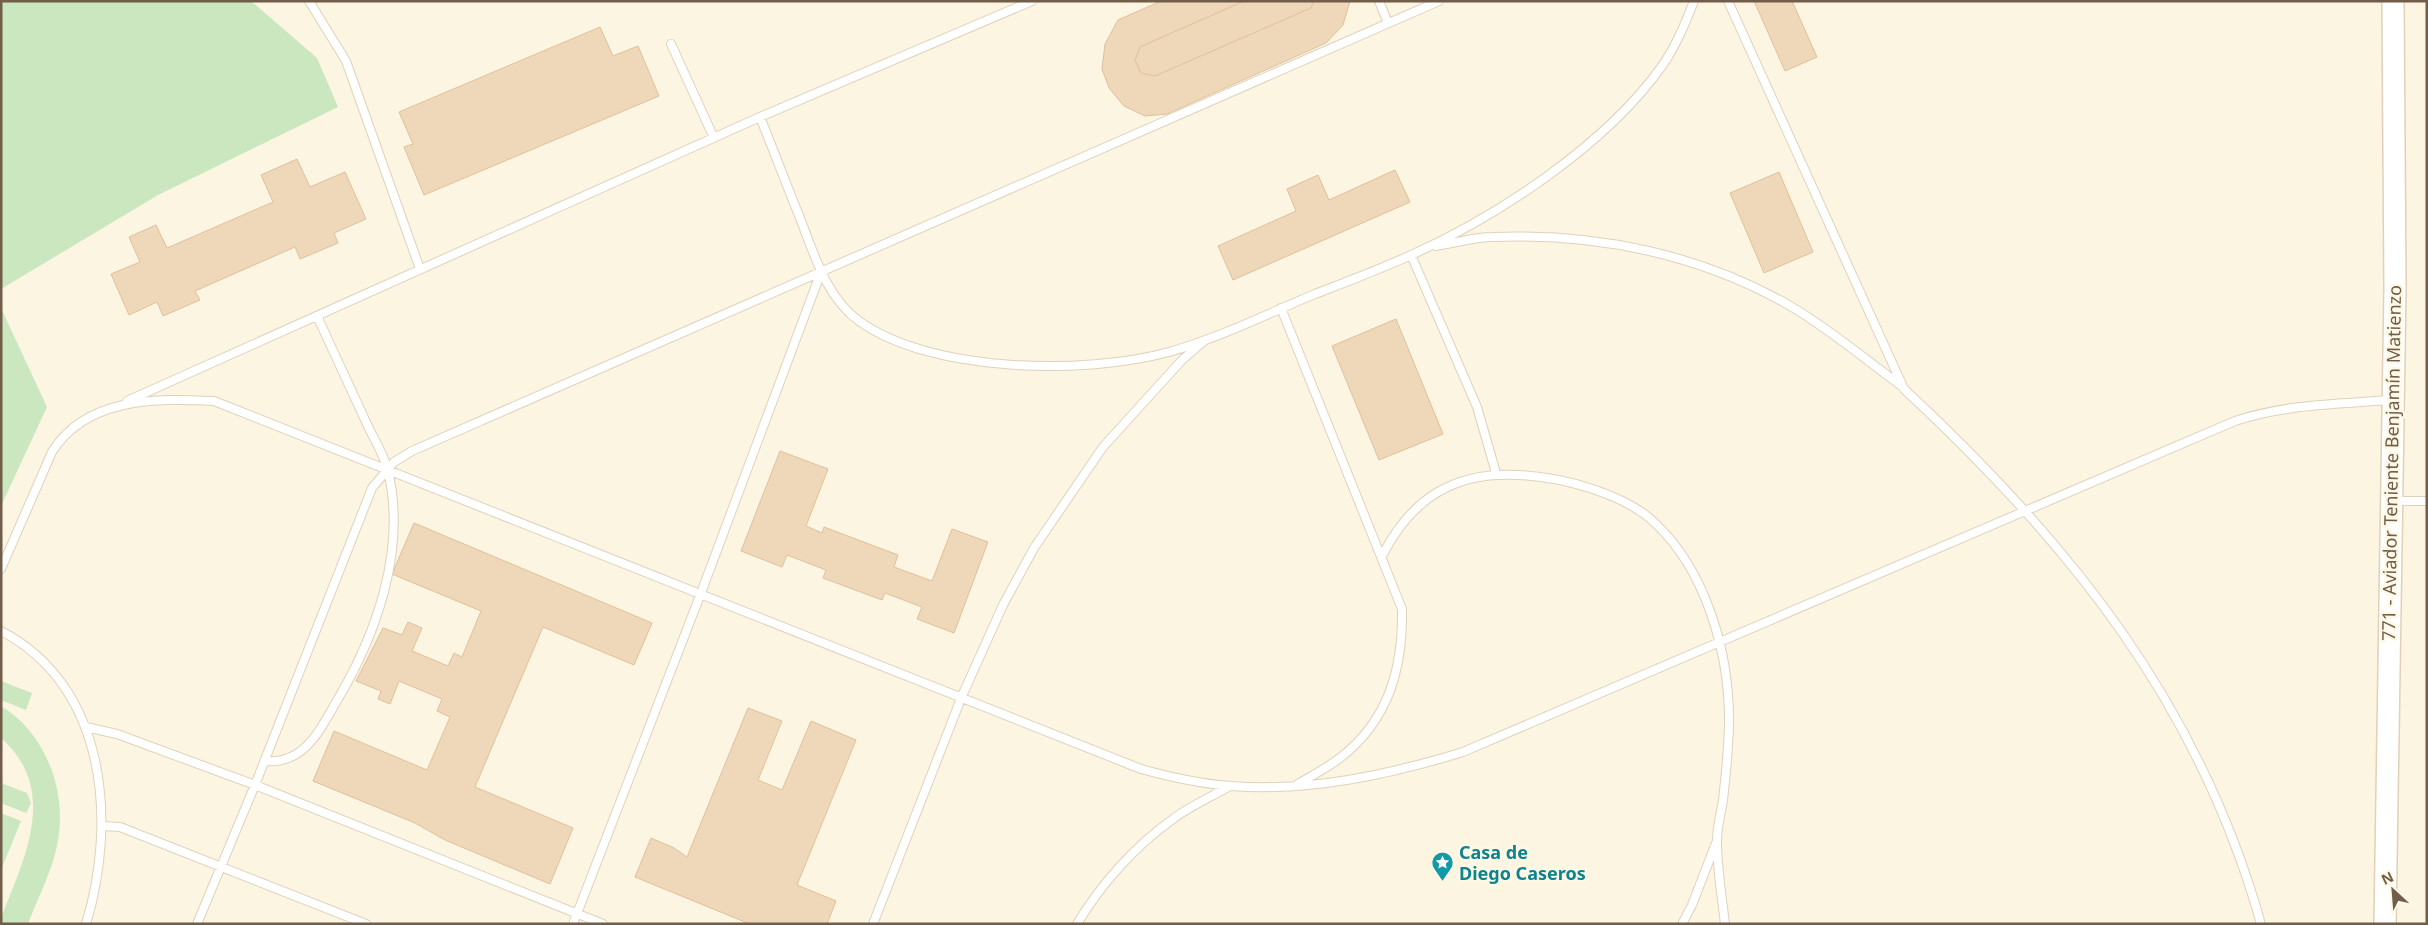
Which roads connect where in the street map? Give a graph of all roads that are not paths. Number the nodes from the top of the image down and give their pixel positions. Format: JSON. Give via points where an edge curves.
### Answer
{"nodes":[{"id":1,"x":309,"y":1,"type":"edge"},
{"id":2,"x":1032,"y":1,"type":"edge"},
{"id":3,"x":1379,"y":1,"type":"edge"},
{"id":4,"x":1439,"y":1,"type":"edge"},
{"id":5,"x":1694,"y":1,"type":"edge"},
{"id":6,"x":1728,"y":1,"type":"edge"},
{"id":7,"x":2393,"y":1,"type":"edge"},
{"id":8,"x":1388,"y":23,"type":"junction"},
{"id":9,"x":671,"y":44,"type":"dead end"},
{"id":10,"x":760,"y":117,"type":"junction"},
{"id":11,"x":714,"y":138,"type":"junction"},
{"id":12,"x":1428,"y":247,"type":"junction"},
{"id":13,"x":1411,"y":256,"type":"junction"},
{"id":14,"x":420,"y":269,"type":"junction"},
{"id":15,"x":821,"y":272,"type":"junction"},
{"id":16,"x":1281,"y":308,"type":"junction"},
{"id":17,"x":317,"y":316,"type":"junction"},
{"id":18,"x":1208,"y":338,"type":"junction"},
{"id":19,"x":1904,"y":389,"type":"junction"},
{"id":20,"x":2393,"y":400,"type":"junction"},
{"id":21,"x":120,"y":404,"type":"junction"},
{"id":22,"x":388,"y":469,"type":"junction"},
{"id":23,"x":1496,"y":473,"type":"junction"},
{"id":24,"x":2391,"y":501,"type":"junction"},
{"id":25,"x":2427,"y":501,"type":"edge"},
{"id":26,"x":2027,"y":511,"type":"junction"},
{"id":27,"x":1382,"y":556,"type":"junction"},
{"id":28,"x":1,"y":569,"type":"edge"},
{"id":29,"x":701,"y":593,"type":"junction"},
{"id":30,"x":1,"y":631,"type":"edge"},
{"id":31,"x":1719,"y":641,"type":"junction"},
{"id":32,"x":962,"y":696,"type":"junction"},
{"id":33,"x":86,"y":727,"type":"junction"},
{"id":34,"x":264,"y":761,"type":"junction"},
{"id":35,"x":255,"y":785,"type":"junction"},
{"id":36,"x":1230,"y":786,"type":"junction"},
{"id":37,"x":1295,"y":786,"type":"junction"},
{"id":38,"x":102,"y":826,"type":"junction"},
{"id":39,"x":1717,"y":840,"type":"junction"},
{"id":40,"x":220,"y":867,"type":"junction"},
{"id":41,"x":577,"y":913,"type":"junction"},
{"id":42,"x":86,"y":924,"type":"edge"},
{"id":43,"x":197,"y":924,"type":"edge"},
{"id":44,"x":366,"y":924,"type":"edge"},
{"id":45,"x":573,"y":924,"type":"edge"},
{"id":46,"x":603,"y":924,"type":"edge"},
{"id":47,"x":873,"y":924,"type":"edge"},
{"id":48,"x":1077,"y":924,"type":"edge"},
{"id":49,"x":1682,"y":924,"type":"edge"},
{"id":50,"x":1725,"y":924,"type":"edge"},
{"id":51,"x":2261,"y":924,"type":"edge"},
{"id":52,"x":2385,"y":924,"type":"edge"}],
"edges":[{"from":1,"to":14,"type":"lane","via":[[346,61]]},
{"from":2,"to":10,"type":"lane"},
{"from":3,"to":8,"type":"lane"},
{"from":4,"to":8,"type":"lane"},
{"from":5,"to":12,"type":"lane","via":[[1675,45],[1629,106],[1590,142],[1530,187],[1480,220]]},
{"from":6,"to":19,"type":"lane"},
{"from":7,"to":20,"type":"street","name":"771 - Aviador Teniente Benjamín Matienzo"},
{"from":8,"to":15,"type":"lane"},
{"from":9,"to":11,"type":"lane"},
{"from":10,"to":11,"type":"lane"},
{"from":10,"to":15,"type":"lane"},
{"from":11,"to":14,"type":"lane"},
{"from":12,"to":13,"type":"lane"},
{"from":12,"to":19,"type":"lane","via":[[1491,237],[1559,237],[1651,250],[1704,264],[1792,306]]},
{"from":13,"to":16,"type":"lane"},
{"from":13,"to":23,"type":"lane","via":[[1477,407]]},
{"from":14,"to":17,"type":"lane"},
{"from":15,"to":18,"type":"lane","via":[[844,309],[858,321],[885,337],[954,359],[1008,365],[1085,364],[1168,352]]},
{"from":15,"to":22,"type":"lane","via":[[412,452]]},
{"from":15,"to":29,"type":"lane"},
{"from":16,"to":18,"type":"lane"},
{"from":16,"to":27,"type":"lane"},
{"from":17,"to":21,"type":"lane"},
{"from":17,"to":22,"type":"lane"},
{"from":18,"to":32,"type":"lane","via":[[1182,360],[1103,447],[1067,498],[1034,548],[1008,597]]},
{"from":19,"to":26,"type":"lane","via":[[1949,430]]},
{"from":20,"to":24,"type":"street","name":"771 - Aviador Teniente Benjamín Matienzo"},
{"from":20,"to":26,"type":"lane","via":[[2298,406],[2265,412]]},
{"from":21,"to":22,"type":"lane","via":[[170,399],[214,401]]},
{"from":21,"to":28,"type":"lane","via":[[92,417],[60,439]]},
{"from":22,"to":29,"type":"lane"},
{"from":22,"to":34,"type":"lane","via":[[372,488]]},
{"from":22,"to":34,"type":"lane","via":[[395,508],[394,535],[382,595],[358,665],[307,748],[285,760]]},
{"from":23,"to":27,"type":"lane","via":[[1458,481],[1426,500],[1411,511]]},
{"from":23,"to":31,"type":"lane","via":[[1562,479],[1605,494],[1654,522],[1674,543],[1692,571]]},
{"from":24,"to":25,"type":"lane"},
{"from":24,"to":52,"type":"street","name":"771 - Aviador Teniente Benjamín Matienzo"},
{"from":26,"to":31,"type":"lane"},
{"from":26,"to":51,"type":"lane","via":[[2102,603],[2192,746],[2225,818]]},
{"from":27,"to":37,"type":"lane","via":[[1402,609],[1398,663],[1387,702],[1367,733],[1340,758]]},
{"from":29,"to":32,"type":"lane"},
{"from":29,"to":41,"type":"lane"},
{"from":30,"to":33,"type":"lane","via":[[37,656],[66,689]]},
{"from":31,"to":37,"type":"lane","via":[[1463,752],[1389,772]]},
{"from":31,"to":39,"type":"lane","via":[[1729,720]]},
{"from":32,"to":36,"type":"lane","via":[[1141,769]]},
{"from":32,"to":47,"type":"lane"},
{"from":33,"to":35,"type":"lane","via":[[117,734]]},
{"from":33,"to":38,"type":"lane","via":[[97,762]]},
{"from":34,"to":35,"type":"lane"},
{"from":35,"to":40,"type":"lane"},
{"from":35,"to":41,"type":"lane"},
{"from":36,"to":37,"type":"lane"},
{"from":36,"to":48,"type":"lane","via":[[1155,833],[1098,892]]},
{"from":38,"to":40,"type":"lane","via":[[120,827]]},
{"from":38,"to":42,"type":"lane","via":[[100,857]]},
{"from":39,"to":49,"type":"lane"},
{"from":39,"to":50,"type":"lane"},
{"from":40,"to":43,"type":"lane"},
{"from":40,"to":44,"type":"lane"},
{"from":41,"to":45,"type":"lane"},
{"from":41,"to":46,"type":"lane"}]}
